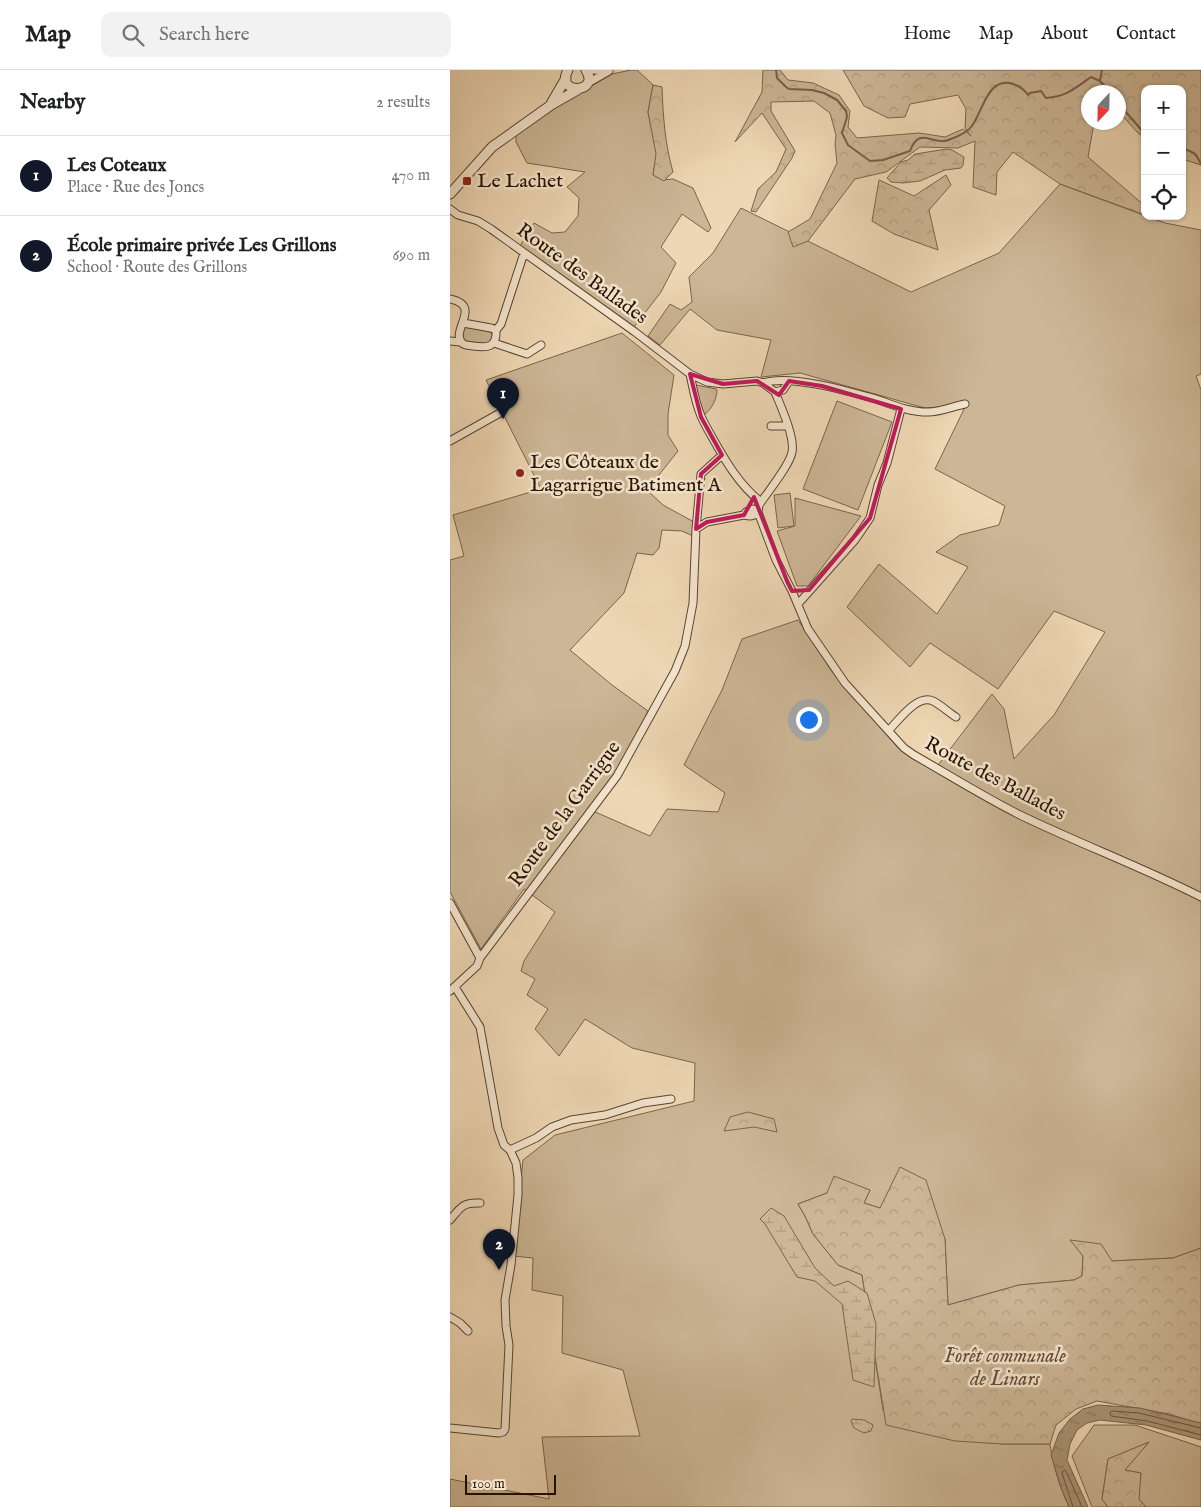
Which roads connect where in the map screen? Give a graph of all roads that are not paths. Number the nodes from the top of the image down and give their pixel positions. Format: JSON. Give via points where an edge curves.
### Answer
{"nodes":[{"id":1,"x":586,"y":70,"type":"edge"},
{"id":2,"x":593,"y":70,"type":"edge"},
{"id":3,"x":611,"y":70,"type":"edge"},
{"id":4,"x":567,"y":73,"type":"edge"},
{"id":5,"x":588,"y":82,"type":"junction"},
{"id":6,"x":579,"y":89,"type":"junction"},
{"id":7,"x":551,"y":104,"type":"junction"},
{"id":8,"x":450,"y":194,"type":"edge"},
{"id":9,"x":450,"y":209,"type":"edge"},
{"id":10,"x":524,"y":253,"type":"junction"},
{"id":11,"x":450,"y":299,"type":"edge"},
{"id":12,"x":463,"y":323,"type":"junction"},
{"id":13,"x":496,"y":330,"type":"junction"},
{"id":14,"x":450,"y":341,"type":"edge"},
{"id":15,"x":460,"y":342,"type":"junction"},
{"id":16,"x":494,"y":343,"type":"junction"},
{"id":17,"x":541,"y":345,"type":"dead end"},
{"id":18,"x":690,"y":374,"type":"junction"},
{"id":19,"x":789,"y":381,"type":"junction"},
{"id":20,"x":763,"y":383,"type":"junction"},
{"id":21,"x":775,"y":392,"type":"junction"},
{"id":22,"x":965,"y":404,"type":"dead end"},
{"id":23,"x":901,"y":409,"type":"junction"},
{"id":24,"x":500,"y":413,"type":"dead end"},
{"id":25,"x":771,"y":426,"type":"dead end"},
{"id":26,"x":788,"y":426,"type":"junction"},
{"id":27,"x":450,"y":441,"type":"edge"},
{"id":28,"x":722,"y":455,"type":"junction"},
{"id":29,"x":761,"y":502,"type":"junction"},
{"id":30,"x":758,"y":512,"type":"junction"},
{"id":31,"x":696,"y":529,"type":"junction"},
{"id":32,"x":809,"y":590,"type":"junction"},
{"id":33,"x":792,"y":591,"type":"junction"},
{"id":34,"x":798,"y":604,"type":"junction"},
{"id":35,"x":956,"y":718,"type":"dead end"},
{"id":36,"x":889,"y":730,"type":"junction"},
{"id":37,"x":1201,"y":897,"type":"edge"},
{"id":38,"x":450,"y":902,"type":"edge"},
{"id":39,"x":480,"y":958,"type":"junction"},
{"id":40,"x":453,"y":989,"type":"edge"},
{"id":41,"x":671,"y":1099,"type":"dead end"},
{"id":42,"x":510,"y":1150,"type":"junction"},
{"id":43,"x":480,"y":1203,"type":"dead end"},
{"id":44,"x":450,"y":1220,"type":"edge"},
{"id":45,"x":450,"y":1318,"type":"edge"},
{"id":46,"x":468,"y":1331,"type":"dead end"},
{"id":47,"x":450,"y":1428,"type":"edge"}],
"edges":[{"from":1,"to":5,"type":"street"},
{"from":2,"to":3,"type":"street"},
{"from":3,"to":5,"type":"street"},
{"from":4,"to":6,"type":"street","via":[[569,86]]},
{"from":4,"to":7,"type":"street"},
{"from":5,"to":6,"type":"street"},
{"from":6,"to":7,"type":"street"},
{"from":7,"to":8,"type":"street","via":[[492,146]]},
{"from":9,"to":10,"type":"street","name":"Route des Ballades","via":[[478,221]]},
{"from":10,"to":13,"type":"street","via":[[501,324]]},
{"from":10,"to":18,"type":"street","name":"Route des Ballades"},
{"from":11,"to":12,"type":"street","via":[[463,304]]},
{"from":12,"to":13,"type":"street"},
{"from":12,"to":15,"type":"street","via":[[458,336]]},
{"from":13,"to":16,"type":"street"},
{"from":14,"to":15,"type":"street"},
{"from":15,"to":16,"type":"street","via":[[484,348]]},
{"from":16,"to":17,"type":"street","via":[[527,354]]},
{"from":18,"to":20,"type":"street","name":"Route des Ballades","via":[[707,382],[723,384]]},
{"from":18,"to":28,"type":"street","via":[[701,417]]},
{"from":19,"to":20,"type":"street","name":"Route des Ballades"},
{"from":19,"to":21,"type":"street","via":[[779,384]]},
{"from":19,"to":23,"type":"street","name":"Route des Ballades","via":[[822,386]]},
{"from":20,"to":21,"type":"street"},
{"from":21,"to":26,"type":"street"},
{"from":22,"to":23,"type":"street","name":"Route des Ballades","via":[[928,412]]},
{"from":23,"to":32,"type":"street","via":[[870,518],[855,540]]},
{"from":24,"to":27,"type":"street"},
{"from":25,"to":26,"type":"street"},
{"from":26,"to":29,"type":"street","via":[[792,452]]},
{"from":28,"to":29,"type":"street","via":[[737,478]]},
{"from":28,"to":31,"type":"street","name":"Route de la Garrigue","via":[[701,474]]},
{"from":29,"to":30,"type":"street"},
{"from":30,"to":31,"type":"street","via":[[753,509],[744,515],[707,522]]},
{"from":30,"to":33,"type":"street","name":"Route des Ballades"},
{"from":31,"to":39,"type":"street","name":"Route de la Garrigue","via":[[693,603],[685,646],[675,671],[617,776]]},
{"from":32,"to":33,"type":"street"},
{"from":32,"to":34,"type":"street"},
{"from":33,"to":34,"type":"street","name":"Route des Ballades"},
{"from":34,"to":36,"type":"street","name":"Route des Ballades","via":[[822,652],[845,683]]},
{"from":35,"to":36,"type":"street","via":[[932,700],[923,700],[914,704]]},
{"from":36,"to":37,"type":"street","name":"Route des Ballades","via":[[914,755],[1021,815]]},
{"from":38,"to":39,"type":"street"},
{"from":39,"to":40,"type":"street","name":"Route de la Garrigue","via":[[477,966]]},
{"from":40,"to":42,"type":"street","via":[[480,1027],[498,1128],[504,1145]]},
{"from":41,"to":42,"type":"street","via":[[571,1120]]},
{"from":42,"to":47,"type":"street","via":[[516,1163],[518,1195],[505,1300],[509,1346],[505,1429],[499,1433]]},
{"from":43,"to":44,"type":"street","via":[[468,1203]]},
{"from":45,"to":46,"type":"street"}]}
